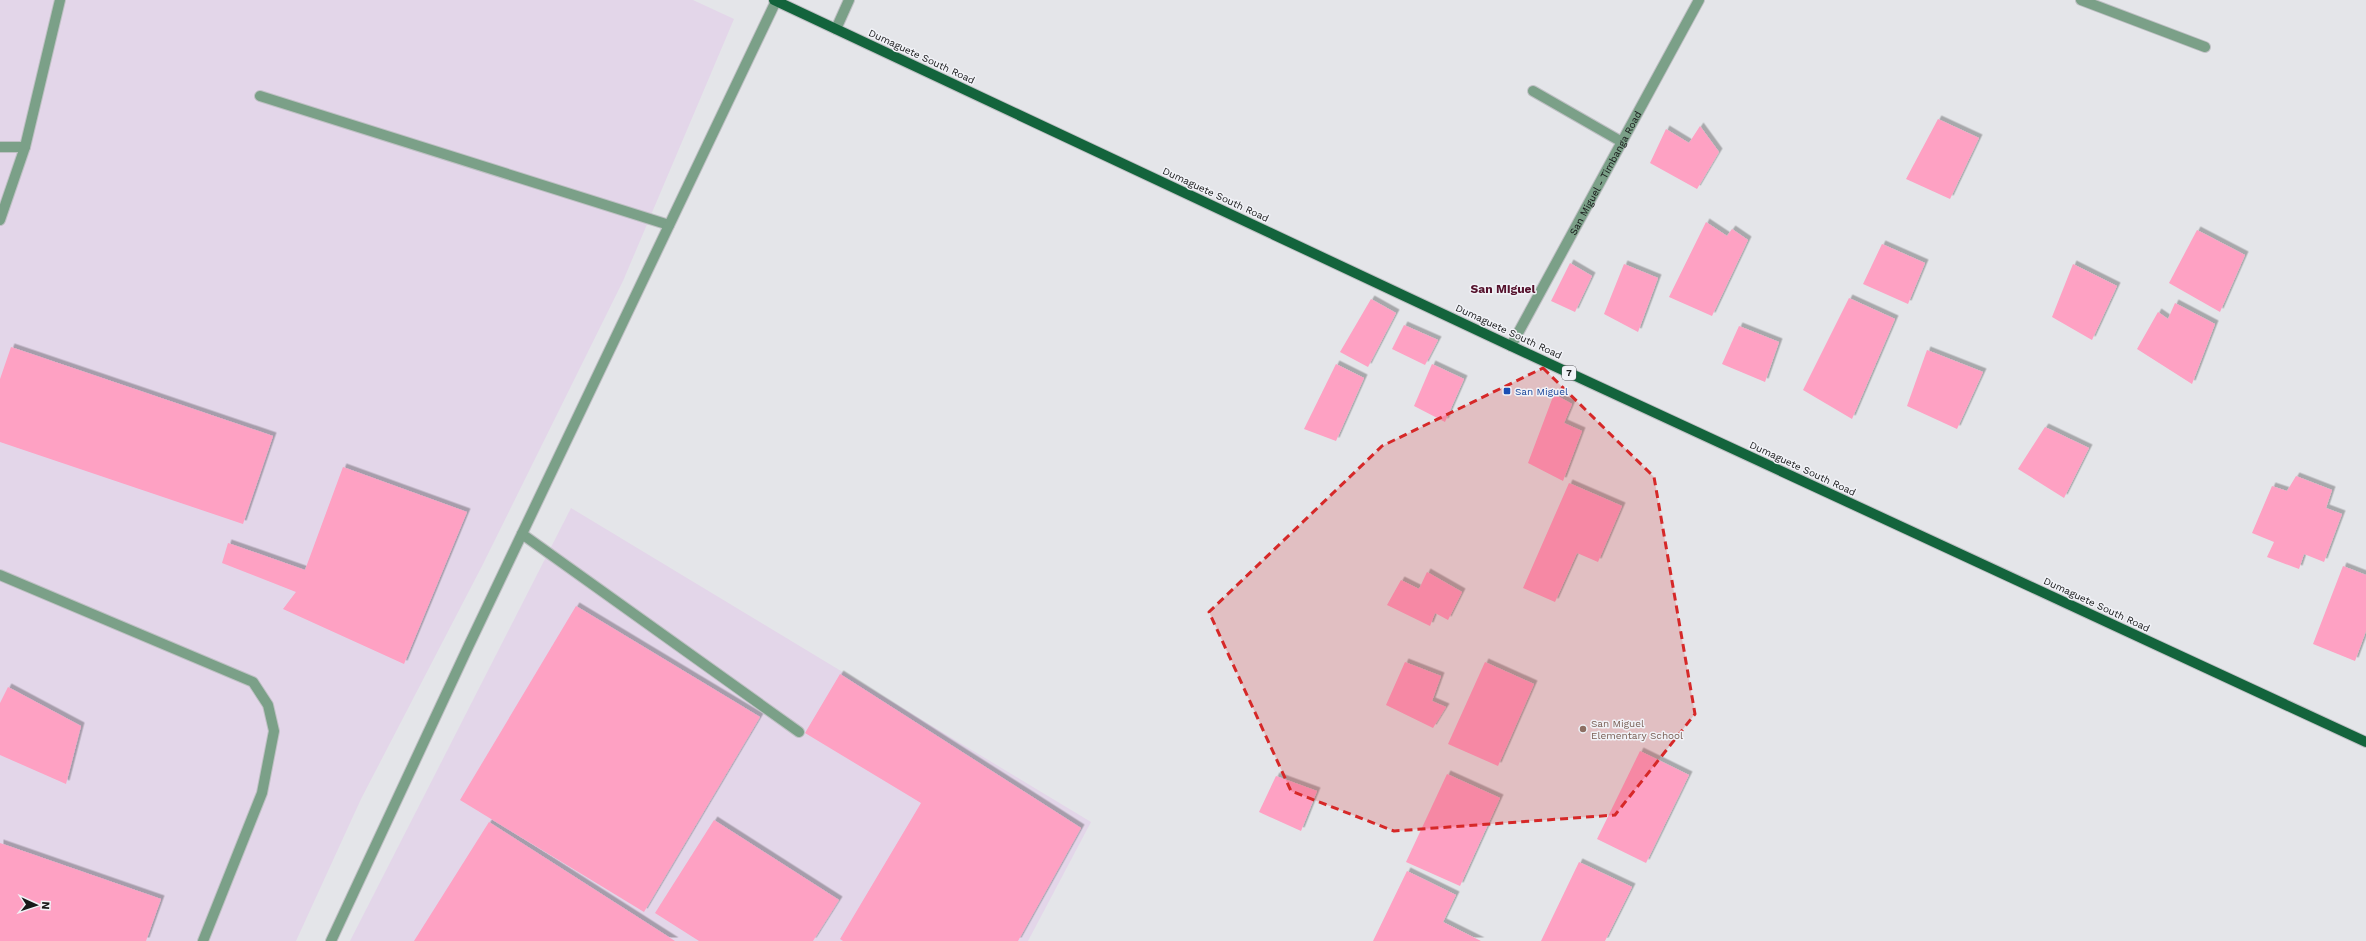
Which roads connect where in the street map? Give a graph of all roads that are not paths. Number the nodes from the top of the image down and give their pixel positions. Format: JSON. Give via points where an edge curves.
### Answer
{"nodes":[{"id":1,"x":60,"y":0,"type":"edge"},
{"id":2,"x":775,"y":0,"type":"edge"},
{"id":3,"x":849,"y":0,"type":"edge"},
{"id":4,"x":1699,"y":0,"type":"edge"},
{"id":5,"x":2081,"y":0,"type":"edge"},
{"id":6,"x":836,"y":29,"type":"junction"},
{"id":7,"x":2205,"y":47,"type":"dead end"},
{"id":8,"x":1533,"y":90,"type":"dead end"},
{"id":9,"x":260,"y":96,"type":"dead end"},
{"id":10,"x":1622,"y":142,"type":"junction"},
{"id":11,"x":0,"y":147,"type":"edge"},
{"id":12,"x":25,"y":147,"type":"junction"},
{"id":13,"x":0,"y":220,"type":"edge"},
{"id":14,"x":669,"y":225,"type":"junction"},
{"id":15,"x":1511,"y":346,"type":"junction"},
{"id":16,"x":522,"y":534,"type":"junction"},
{"id":17,"x":0,"y":575,"type":"edge"},
{"id":18,"x":799,"y":732,"type":"dead end"},
{"id":19,"x":2366,"y":742,"type":"edge"},
{"id":20,"x":203,"y":941,"type":"edge"},
{"id":21,"x":331,"y":941,"type":"edge"}],
"edges":[{"from":1,"to":12,"type":"street"},
{"from":2,"to":6,"type":"main road","name":"Dumaguete South Road","number":"7"},
{"from":2,"to":14,"type":"street"},
{"from":3,"to":6,"type":"street"},
{"from":4,"to":10,"type":"street","name":"San Miguel - Timbanga Road"},
{"from":5,"to":7,"type":"street"},
{"from":6,"to":15,"type":"main road","name":"Dumaguete South Road","number":"7"},
{"from":8,"to":10,"type":"street"},
{"from":9,"to":14,"type":"street"},
{"from":10,"to":15,"type":"street","name":"San Miguel - Timbanga Road"},
{"from":11,"to":12,"type":"street"},
{"from":12,"to":13,"type":"street"},
{"from":14,"to":16,"type":"street"},
{"from":15,"to":19,"type":"main road","name":"Dumaguete South Road","number":"7"},
{"from":16,"to":18,"type":"street"},
{"from":16,"to":21,"type":"street"},
{"from":17,"to":20,"type":"street","via":[[253,682],[268,705],[274,731],[262,794]]}]}
